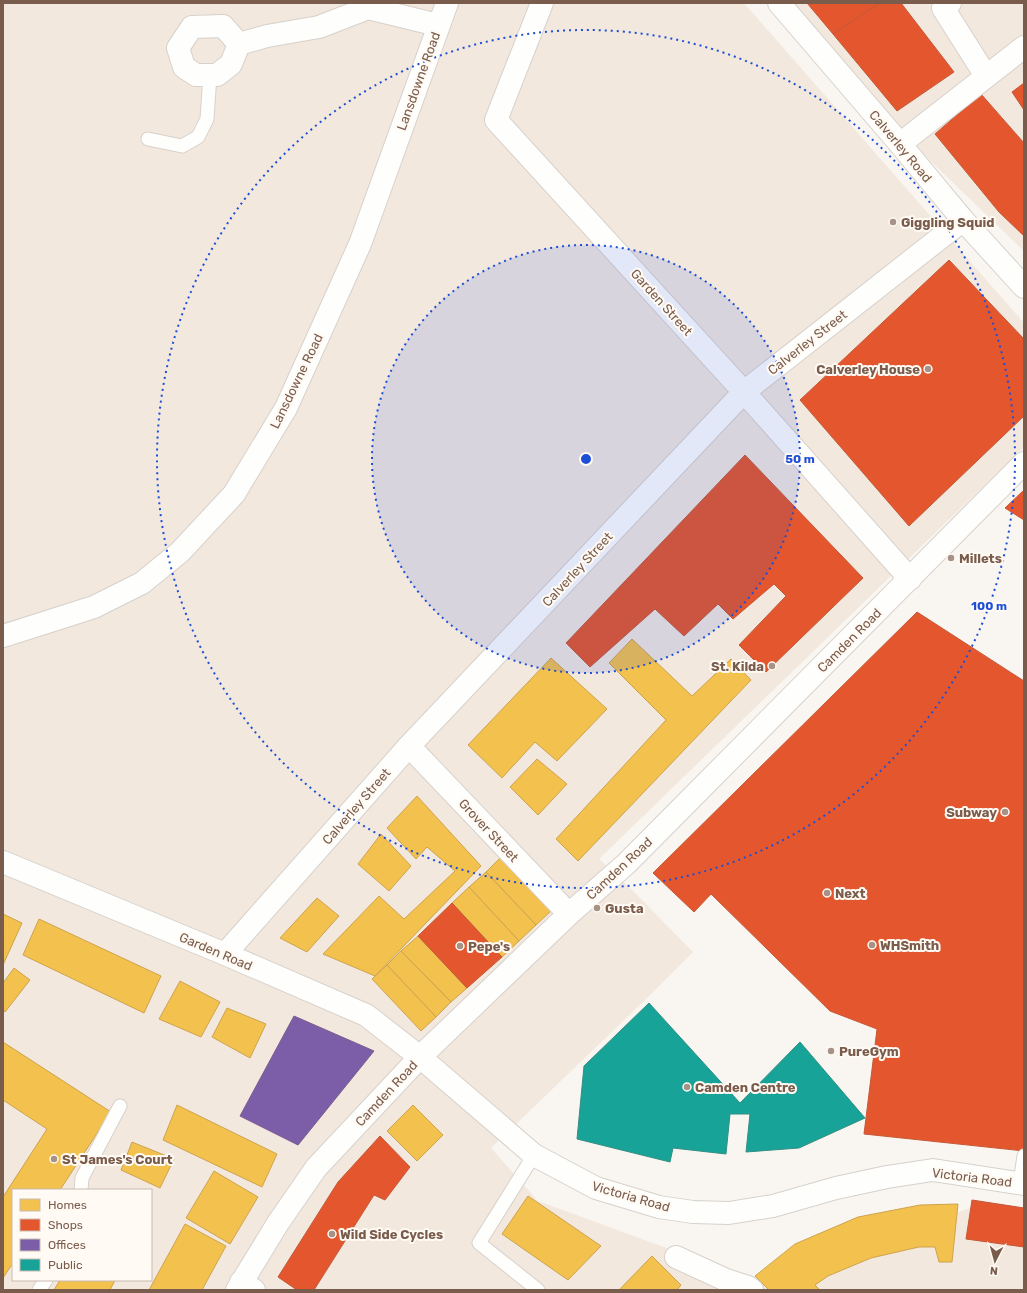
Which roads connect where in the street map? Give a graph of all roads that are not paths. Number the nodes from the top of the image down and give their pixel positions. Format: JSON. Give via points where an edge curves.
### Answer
{"nodes":[{"id":1,"x":446,"y":3,"type":"edge"},
{"id":2,"x":542,"y":3,"type":"edge"},
{"id":3,"x":779,"y":3,"type":"edge"},
{"id":4,"x":950,"y":3,"type":"edge"},
{"id":5,"x":438,"y":25,"type":"junction"},
{"id":6,"x":239,"y":44,"type":"junction"},
{"id":7,"x":1024,"y":47,"type":"edge"},
{"id":8,"x":210,"y":75,"type":"junction"},
{"id":9,"x":986,"y":76,"type":"junction"},
{"id":10,"x":148,"y":139,"type":"dead end"},
{"id":11,"x":900,"y":144,"type":"junction"},
{"id":12,"x":963,"y":220,"type":"junction"},
{"id":13,"x":1024,"y":287,"type":"edge"},
{"id":14,"x":744,"y":392,"type":"junction"},
{"id":15,"x":1024,"y":463,"type":"edge"},
{"id":16,"x":910,"y":579,"type":"junction"},
{"id":17,"x":3,"y":636,"type":"edge"},
{"id":18,"x":409,"y":746,"type":"junction"},
{"id":19,"x":3,"y":862,"type":"edge"},
{"id":20,"x":569,"y":914,"type":"junction"},
{"id":21,"x":225,"y":954,"type":"junction"},
{"id":22,"x":420,"y":1057,"type":"junction"},
{"id":23,"x":120,"y":1106,"type":"dead end"},
{"id":24,"x":534,"y":1155,"type":"junction"},
{"id":25,"x":1024,"y":1156,"type":"edge"},
{"id":26,"x":1022,"y":1184,"type":"edge"},
{"id":27,"x":81,"y":1189,"type":"edge"},
{"id":28,"x":676,"y":1257,"type":"dead end"},
{"id":29,"x":45,"y":1281,"type":"edge"},
{"id":30,"x":721,"y":1285,"type":"edge"},
{"id":31,"x":244,"y":1287,"type":"edge"},
{"id":32,"x":39,"y":1290,"type":"edge"},
{"id":33,"x":538,"y":1290,"type":"edge"},
{"id":34,"x":752,"y":1290,"type":"edge"}],
"edges":[{"from":1,"to":5,"type":"street","name":"Lansdowne Road"},
{"from":2,"to":14,"type":"street","name":"Garden Street","via":[[496,120]]},
{"from":3,"to":11,"type":"street","name":"Calverley Road"},
{"from":4,"to":9,"type":"street","via":[[943,8]]},
{"from":5,"to":6,"type":"street","via":[[368,8],[319,27],[267,36]]},
{"from":5,"to":17,"type":"street","name":"Lansdowne Road","via":[[360,244],[286,408],[234,494],[180,552],[142,584],[94,607]]},
{"from":6,"to":8,"type":"street","via":[[231,64],[217,75]]},
{"from":6,"to":8,"type":"street","via":[[223,26],[192,27],[178,48],[184,67],[196,75]]},
{"from":7,"to":9,"type":"street"},
{"from":8,"to":10,"type":"lane","via":[[207,119],[198,137],[182,146]]},
{"from":9,"to":11,"type":"street"},
{"from":11,"to":12,"type":"street","name":"Calverley Road"},
{"from":12,"to":13,"type":"street","name":"Calverley Road"},
{"from":12,"to":14,"type":"street","name":"Calverley Street"},
{"from":14,"to":16,"type":"street","name":"Garden Street"},
{"from":14,"to":18,"type":"street","name":"Calverley Street"},
{"from":15,"to":16,"type":"street","name":"Camden Road"},
{"from":16,"to":20,"type":"street","name":"Camden Road","via":[[626,864]]},
{"from":18,"to":20,"type":"street","name":"Grover Street"},
{"from":18,"to":21,"type":"street","name":"Calverley Street"},
{"from":19,"to":21,"type":"street","name":"Garden Road"},
{"from":20,"to":22,"type":"street","name":"Camden Road"},
{"from":21,"to":22,"type":"street","name":"Garden Road","via":[[366,1015]]},
{"from":22,"to":24,"type":"street","name":"Victoria Road"},
{"from":22,"to":31,"type":"street","name":"Camden Road","via":[[316,1168],[278,1223]]},
{"from":23,"to":27,"type":"lane","via":[[82,1178]]},
{"from":24,"to":26,"type":"street","name":"Victoria Road","via":[[596,1188],[659,1207],[693,1212],[729,1213],[773,1206],[850,1185],[933,1170]]},
{"from":24,"to":33,"type":"lane","via":[[478,1243]]},
{"from":25,"to":26,"type":"lane"},
{"from":28,"to":30,"type":"street"},
{"from":29,"to":32,"type":"lane"},
{"from":30,"to":34,"type":"street","via":[[748,1287]]}]}
